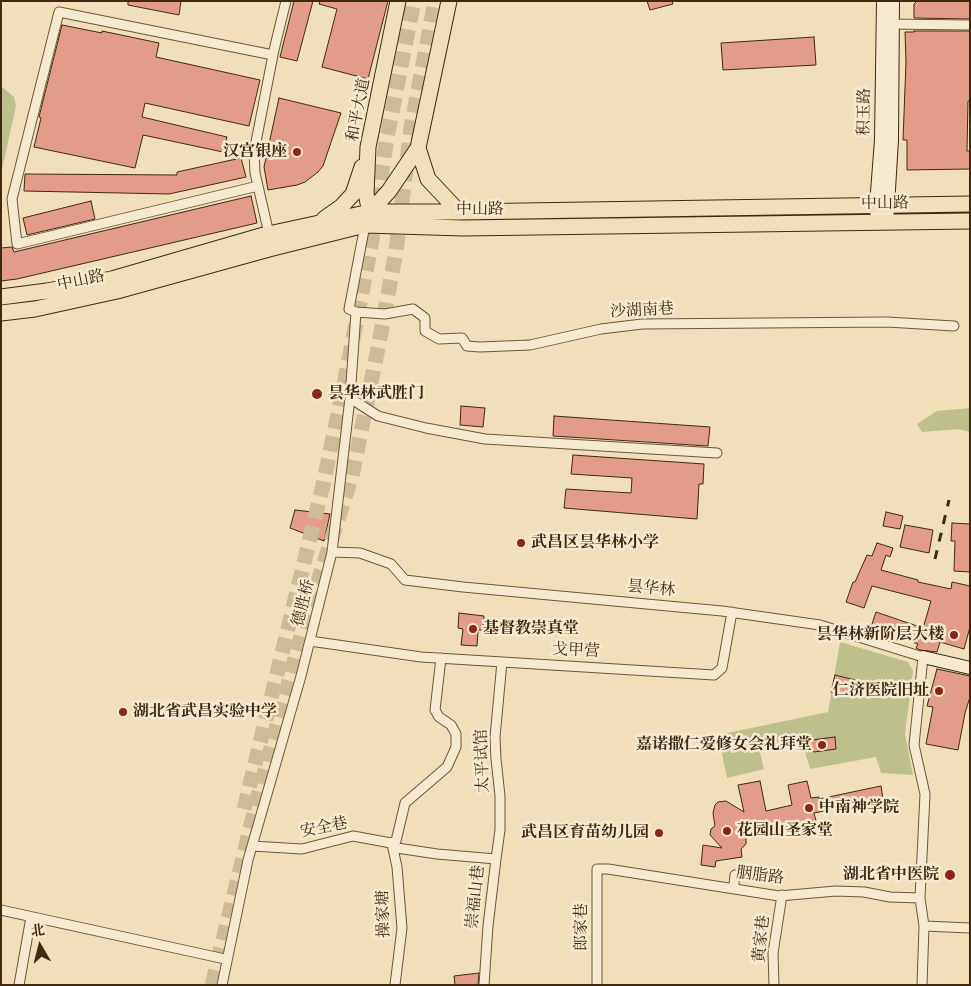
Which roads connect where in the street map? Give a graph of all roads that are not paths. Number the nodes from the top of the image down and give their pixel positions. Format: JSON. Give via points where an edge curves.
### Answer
{"nodes":[{"id":1,"x":286,"y":1,"type":"edge"},
{"id":2,"x":398,"y":1,"type":"edge"},
{"id":3,"x":449,"y":1,"type":"edge"},
{"id":4,"x":883,"y":1,"type":"edge"},
{"id":5,"x":893,"y":1,"type":"edge"},
{"id":6,"x":887,"y":24,"type":"junction"},
{"id":7,"x":970,"y":25,"type":"edge"},
{"id":8,"x":273,"y":55,"type":"junction"},
{"id":9,"x":368,"y":147,"type":"junction"},
{"id":10,"x":418,"y":148,"type":"junction"},
{"id":11,"x":258,"y":186,"type":"junction"},
{"id":12,"x":970,"y":204,"type":"edge"},
{"id":13,"x":882,"y":205,"type":"junction"},
{"id":14,"x":459,"y":212,"type":"junction"},
{"id":15,"x":368,"y":219,"type":"junction"},
{"id":16,"x":970,"y":220,"type":"edge"},
{"id":17,"x":882,"y":222,"type":"junction"},
{"id":18,"x":318,"y":223,"type":"junction"},
{"id":19,"x":269,"y":234,"type":"junction"},
{"id":20,"x":1,"y":298,"type":"edge"},
{"id":21,"x":356,"y":312,"type":"junction"},
{"id":22,"x":1,"y":313,"type":"edge"},
{"id":23,"x":954,"y":326,"type":"dead end"},
{"id":24,"x":350,"y":398,"type":"junction"},
{"id":25,"x":717,"y":453,"type":"dead end"},
{"id":26,"x":332,"y":552,"type":"junction"},
{"id":27,"x":732,"y":612,"type":"junction"},
{"id":28,"x":310,"y":641,"type":"junction"},
{"id":29,"x":923,"y":657,"type":"junction"},
{"id":30,"x":441,"y":658,"type":"junction"},
{"id":31,"x":502,"y":662,"type":"junction"},
{"id":32,"x":970,"y":668,"type":"edge"},
{"id":33,"x":392,"y":843,"type":"junction"},
{"id":34,"x":252,"y":846,"type":"junction"},
{"id":35,"x":496,"y":859,"type":"junction"},
{"id":36,"x":597,"y":870,"type":"joint"},
{"id":37,"x":782,"y":895,"type":"junction"},
{"id":38,"x":920,"y":898,"type":"junction"},
{"id":39,"x":1,"y":910,"type":"edge"},
{"id":40,"x":31,"y":917,"type":"junction"},
{"id":41,"x":924,"y":926,"type":"junction"},
{"id":42,"x":970,"y":928,"type":"edge"},
{"id":43,"x":225,"y":959,"type":"dead end"},
{"id":44,"x":19,"y":985,"type":"edge"},
{"id":45,"x":222,"y":985,"type":"edge"},
{"id":46,"x":395,"y":985,"type":"edge"},
{"id":47,"x":484,"y":985,"type":"edge"},
{"id":48,"x":597,"y":985,"type":"edge"},
{"id":49,"x":774,"y":985,"type":"edge"},
{"id":50,"x":922,"y":985,"type":"edge"}],
"edges":[{"from":1,"to":8,"type":"street"},
{"from":2,"to":9,"type":"main road","name":"和平大道"},
{"from":3,"to":10,"type":"main road"},
{"from":4,"to":6,"type":"main road","name":"积玉路"},
{"from":5,"to":6,"type":"main road","name":"积玉路"},
{"from":6,"to":7,"type":"street"},
{"from":6,"to":13,"type":"main road","name":"积玉路","via":[[892,140]]},
{"from":8,"to":11,"type":"street","via":[[254,152]]},
{"from":8,"to":11,"type":"street","via":[[59,12],[12,199],[17,244]]},
{"from":9,"to":15,"type":"main road","name":"和平大道"},
{"from":9,"to":18,"type":"main road","via":[[353,194]]},
{"from":10,"to":14,"type":"main road","via":[[428,179]]},
{"from":10,"to":15,"type":"main road"},
{"from":11,"to":19,"type":"street"},
{"from":12,"to":13,"type":"main road","name":"中山路"},
{"from":13,"to":14,"type":"main road","name":"中山路"},
{"from":13,"to":17,"type":"main road","name":"积玉路"},
{"from":14,"to":15,"type":"main road","name":"中山路"},
{"from":15,"to":17,"type":"main road","name":"中山路","via":[[463,228]]},
{"from":15,"to":18,"type":"main road","name":"中山路"},
{"from":15,"to":21,"type":"street","name":"德胜桥","via":[[349,309]]},
{"from":15,"to":22,"type":"main road","name":"中山路","via":[[117,291]]},
{"from":16,"to":17,"type":"main road","name":"中山路"},
{"from":18,"to":19,"type":"main road","name":"中山路"},
{"from":19,"to":20,"type":"main road","name":"中山路","via":[[112,278]]},
{"from":21,"to":23,"type":"street","name":"沙湖南巷","via":[[385,314],[413,309],[425,318],[425,332],[439,339],[462,338],[467,346],[480,347],[530,345],[601,329],[642,324],[887,322]]},
{"from":21,"to":24,"type":"street","name":"德胜桥"},
{"from":24,"to":25,"type":"street","via":[[378,416],[485,438]]},
{"from":24,"to":26,"type":"street","name":"德胜桥"},
{"from":26,"to":27,"type":"street","name":"昙华林","via":[[360,553],[392,564],[405,580]]},
{"from":26,"to":28,"type":"street","name":"德胜桥"},
{"from":27,"to":29,"type":"street","name":"昙华林","via":[[820,626]]},
{"from":27,"to":31,"type":"street","name":"戈甲营","via":[[722,668],[714,675]]},
{"from":28,"to":30,"type":"street","name":"戈甲营"},
{"from":28,"to":34,"type":"street","name":"德胜桥"},
{"from":29,"to":32,"type":"main road","name":"昙华林"},
{"from":29,"to":38,"type":"street","via":[[914,745],[926,794]]},
{"from":30,"to":31,"type":"street","name":"戈甲营"},
{"from":30,"to":33,"type":"street","via":[[435,710],[451,725],[456,734],[456,747],[446,767],[404,803],[396,841]]},
{"from":31,"to":35,"type":"street","name":"太平试馆","via":[[495,737],[500,796]]},
{"from":33,"to":34,"type":"street","name":"安全巷","via":[[353,836],[302,849]]},
{"from":33,"to":35,"type":"street","name":"崇福山巷","via":[[397,848]]},
{"from":33,"to":46,"type":"street","name":"操家塘","via":[[402,928]]},
{"from":34,"to":45,"type":"street","name":"德胜桥"},
{"from":35,"to":47,"type":"street","name":"崇福山巷"},
{"from":36,"to":37,"type":"street","name":"胭脂路"},
{"from":36,"to":48,"type":"street","name":"郎家巷"},
{"from":37,"to":38,"type":"street","name":"胭脂路","via":[[836,891]]},
{"from":37,"to":49,"type":"street","name":"黄家巷","via":[[773,953]]},
{"from":38,"to":41,"type":"street"},
{"from":39,"to":40,"type":"street"},
{"from":40,"to":43,"type":"street"},
{"from":40,"to":44,"type":"street"},
{"from":41,"to":42,"type":"street"},
{"from":41,"to":50,"type":"street"}]}
